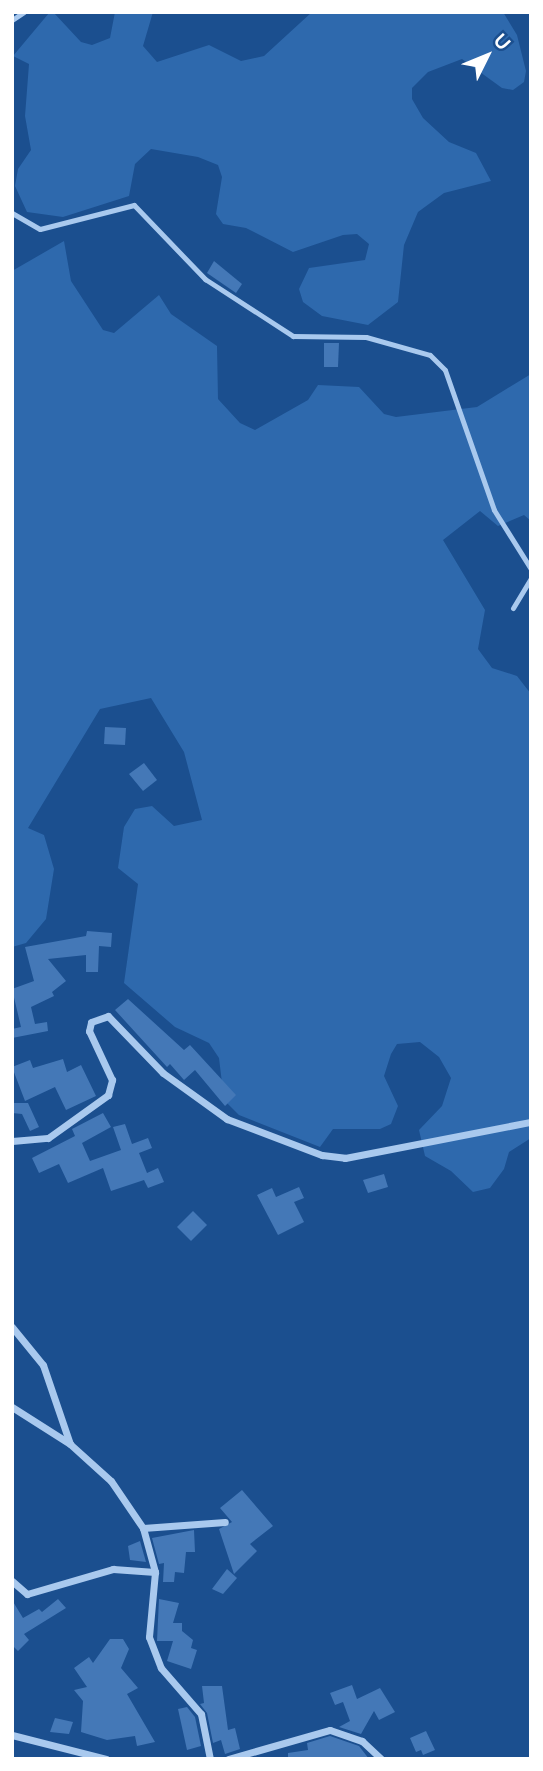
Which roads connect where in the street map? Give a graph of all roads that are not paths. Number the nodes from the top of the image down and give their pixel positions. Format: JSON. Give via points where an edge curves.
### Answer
{"nodes":[{"id":1,"x":24,"y":12,"type":"edge"},
{"id":2,"x":12,"y":20,"type":"edge"},
{"id":3,"x":12,"y":213,"type":"edge"},
{"id":4,"x":531,"y":569,"type":"edge"},
{"id":5,"x":531,"y":578,"type":"edge"},
{"id":6,"x":513,"y":608,"type":"dead end"},
{"id":7,"x":531,"y":1122,"type":"edge"},
{"id":8,"x":12,"y":1141,"type":"edge"},
{"id":9,"x":12,"y":1327,"type":"edge"},
{"id":10,"x":12,"y":1406,"type":"edge"},
{"id":11,"x":70,"y":1444,"type":"junction"},
{"id":12,"x":225,"y":1522,"type":"dead end"},
{"id":13,"x":143,"y":1528,"type":"junction"},
{"id":14,"x":155,"y":1572,"type":"junction"},
{"id":15,"x":12,"y":1581,"type":"edge"},
{"id":16,"x":12,"y":1735,"type":"edge"},
{"id":17,"x":106,"y":1759,"type":"edge"},
{"id":18,"x":210,"y":1759,"type":"edge"},
{"id":19,"x":228,"y":1759,"type":"edge"},
{"id":20,"x":380,"y":1759,"type":"edge"}],
"edges":[{"from":1,"to":2,"type":"lane"},
{"from":3,"to":4,"type":"lane","via":[[40,229],[134,205],[205,279],[293,335],[366,337],[430,355],[444,370],[494,510]]},
{"from":5,"to":6,"type":"lane"},
{"from":7,"to":8,"type":"street","via":[[345,1158],[321,1155],[227,1119],[163,1073],[108,1016],[91,1022],[89,1031],[112,1080],[108,1095],[48,1138]]},
{"from":9,"to":11,"type":"street","via":[[43,1365]]},
{"from":10,"to":11,"type":"street"},
{"from":11,"to":13,"type":"street","via":[[111,1481]]},
{"from":12,"to":13,"type":"street"},
{"from":13,"to":14,"type":"street"},
{"from":14,"to":15,"type":"street","via":[[113,1569],[27,1594]]},
{"from":14,"to":18,"type":"street","via":[[149,1637],[161,1668],[201,1714]]},
{"from":16,"to":17,"type":"street"},
{"from":19,"to":20,"type":"street","via":[[330,1730],[362,1741]]}]}
